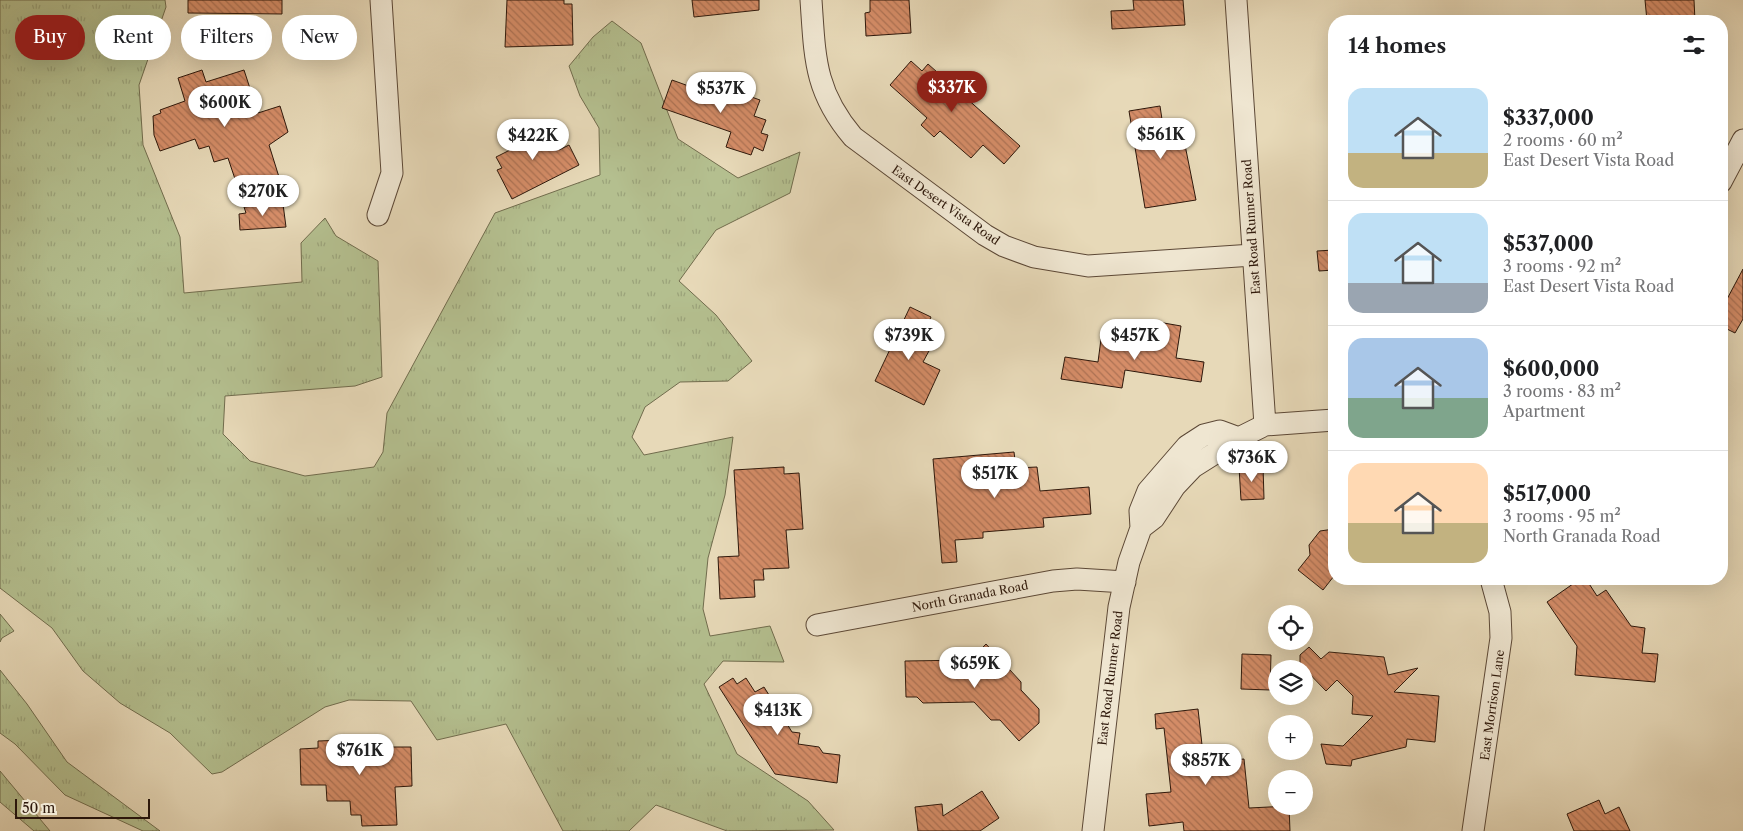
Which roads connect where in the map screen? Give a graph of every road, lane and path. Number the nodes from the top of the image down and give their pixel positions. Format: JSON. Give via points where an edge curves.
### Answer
{"nodes":[{"id":1,"x":381,"y":0,"type":"edge"},
{"id":2,"x":811,"y":0,"type":"edge"},
{"id":3,"x":1236,"y":0,"type":"edge"},
{"id":4,"x":1743,"y":140,"type":"edge"},
{"id":5,"x":1728,"y":169,"type":"edge"},
{"id":6,"x":378,"y":215,"type":"dead end"},
{"id":7,"x":1253,"y":254,"type":"junction"},
{"id":8,"x":1328,"y":420,"type":"edge"},
{"id":9,"x":1265,"y":425,"type":"junction"},
{"id":10,"x":1125,"y":582,"type":"junction"},
{"id":11,"x":1493,"y":585,"type":"edge"},
{"id":12,"x":817,"y":625,"type":"dead end"},
{"id":13,"x":1093,"y":831,"type":"edge"},
{"id":14,"x":1473,"y":831,"type":"edge"}],
"edges":[{"from":1,"to":6,"type":"street","via":[[392,173]]},
{"from":2,"to":7,"type":"street","name":"East Desert Vista Road","via":[[816,67],[825,95],[838,119],[853,137],[1004,246],[1034,257],[1088,266]]},
{"from":3,"to":7,"type":"street","name":"East Road Runner Road"},
{"from":4,"to":5,"type":"street"},
{"from":7,"to":9,"type":"street","name":"East Road Runner Road"},
{"from":8,"to":9,"type":"street"},
{"from":9,"to":10,"type":"street","name":"East Road Runner Road","via":[[1239,438],[1220,431],[1204,435],[1187,446],[1148,491],[1140,511],[1141,528]]},
{"from":10,"to":12,"type":"street","name":"North Granada Road","via":[[1053,581]]},
{"from":10,"to":13,"type":"street","name":"East Road Runner Road","via":[[1109,680]]},
{"from":11,"to":14,"type":"street","name":"East Morrison Lane","via":[[1500,612],[1501,638]]}]}
